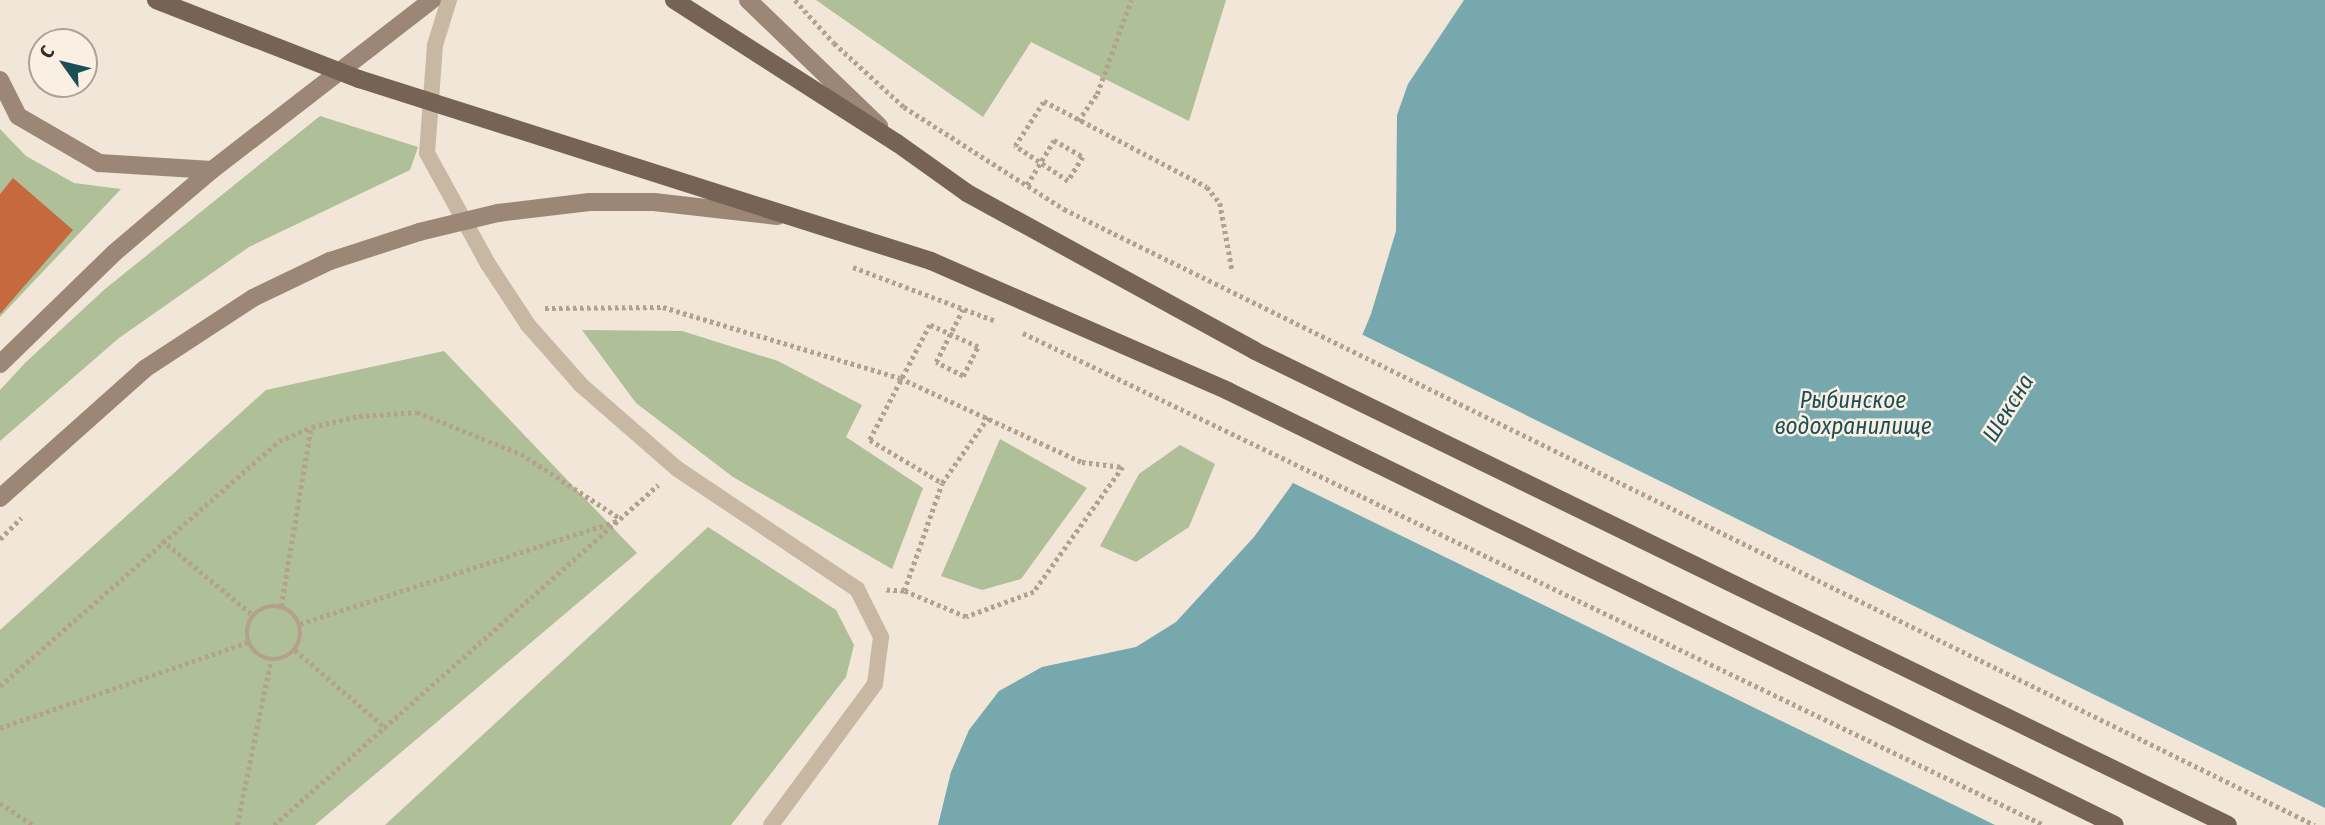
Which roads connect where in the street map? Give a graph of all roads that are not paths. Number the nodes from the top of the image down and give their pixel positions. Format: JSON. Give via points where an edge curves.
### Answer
{"nodes":[{"id":1,"x":156,"y":0,"type":"edge"},
{"id":2,"x":432,"y":0,"type":"edge"},
{"id":3,"x":449,"y":0,"type":"edge"},
{"id":4,"x":674,"y":0,"type":"edge"},
{"id":5,"x":748,"y":0,"type":"edge"},
{"id":6,"x":0,"y":80,"type":"edge"},
{"id":7,"x":897,"y":143,"type":"junction"},
{"id":8,"x":212,"y":170,"type":"junction"},
{"id":9,"x":811,"y":220,"type":"junction"},
{"id":10,"x":0,"y":364,"type":"edge"},
{"id":11,"x":0,"y":498,"type":"edge"},
{"id":12,"x":771,"y":825,"type":"edge"},
{"id":13,"x":2115,"y":825,"type":"edge"},
{"id":14,"x":2228,"y":825,"type":"edge"}],
"edges":[{"from":1,"to":9,"type":"main road","bridge":true,"via":[[359,79]]},
{"from":2,"to":8,"type":"main road"},
{"from":3,"to":12,"type":"lane","via":[[435,46],[427,153],[517,309],[581,385],[676,468],[857,589],[881,637],[875,684]]},
{"from":4,"to":7,"type":"main road"},
{"from":5,"to":7,"type":"main road"},
{"from":6,"to":8,"type":"main road","via":[[18,116],[100,163]]},
{"from":7,"to":14,"type":"main road","bridge":true,"via":[[967,193],[1255,351]]},
{"from":8,"to":10,"type":"main road","via":[[114,253]]},
{"from":9,"to":11,"type":"main road","bridge":true,"via":[[654,202],[589,202],[498,213],[330,261],[253,299],[146,368]]},
{"from":9,"to":13,"type":"main road","bridge":true,"via":[[931,261],[1228,391]]}]}
